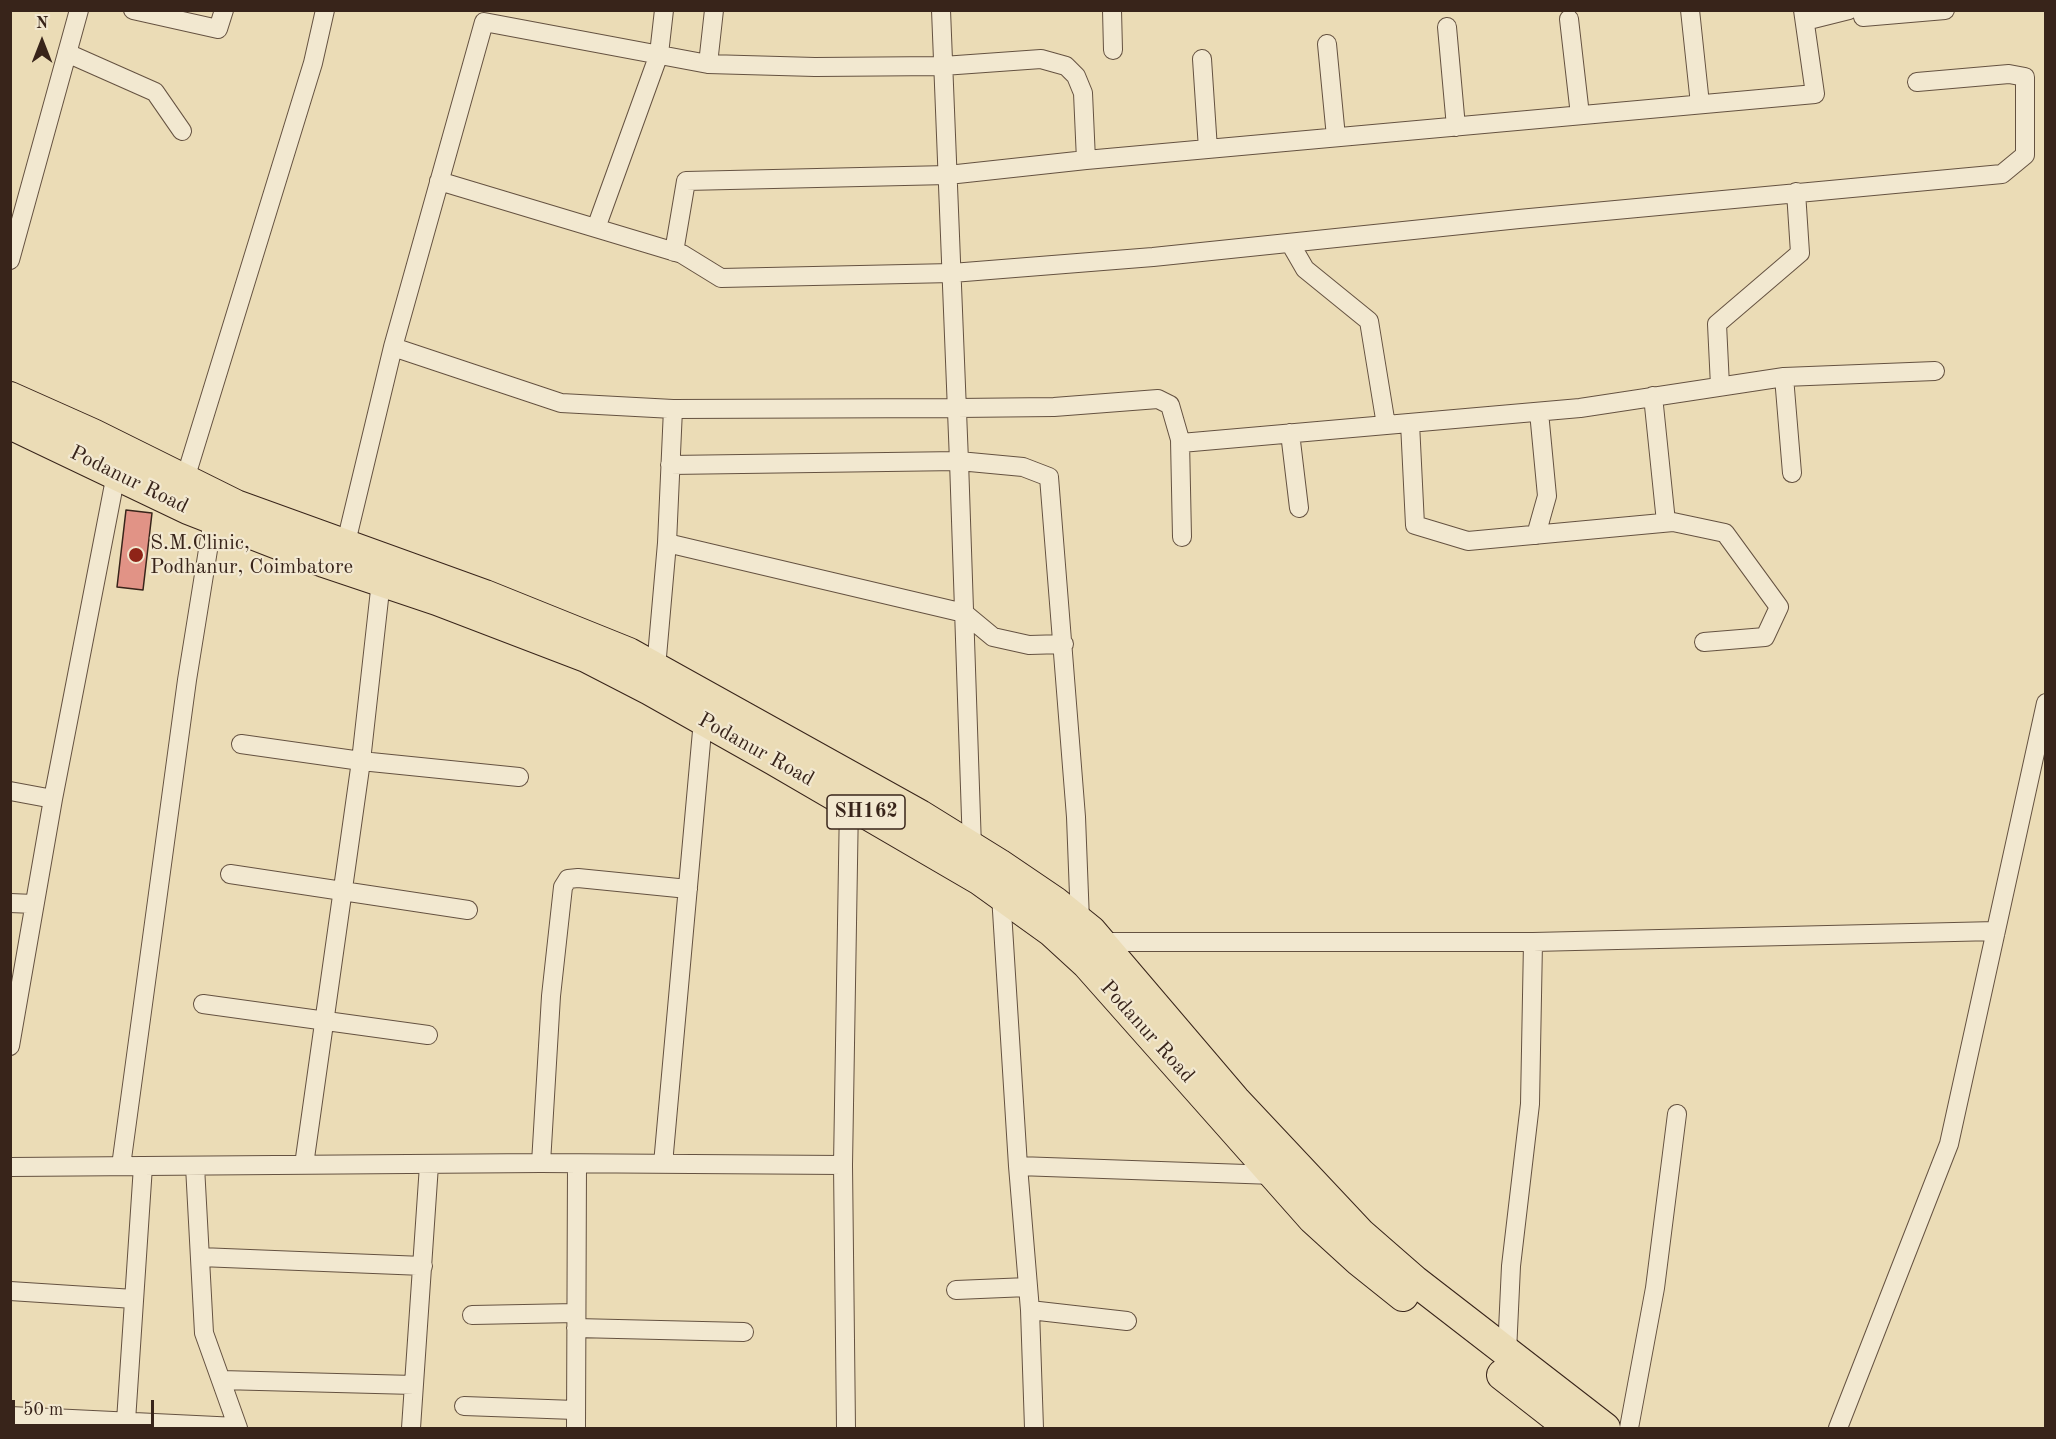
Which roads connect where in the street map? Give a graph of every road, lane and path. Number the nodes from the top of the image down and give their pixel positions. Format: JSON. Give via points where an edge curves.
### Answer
{"nodes":[{"id":1,"x":79,"y":10,"type":"edge"},
{"id":2,"x":133,"y":10,"type":"edge"},
{"id":3,"x":224,"y":10,"type":"edge"},
{"id":4,"x":325,"y":10,"type":"edge"},
{"id":5,"x":664,"y":10,"type":"edge"},
{"id":6,"x":714,"y":10,"type":"edge"},
{"id":7,"x":941,"y":10,"type":"edge"},
{"id":8,"x":1112,"y":10,"type":"edge"},
{"id":9,"x":1690,"y":10,"type":"edge"},
{"id":10,"x":1849,"y":10,"type":"edge"},
{"id":11,"x":1862,"y":10,"type":"edge"},
{"id":12,"x":1945,"y":10,"type":"edge"},
{"id":13,"x":485,"y":16,"type":"edge"},
{"id":14,"x":1804,"y":16,"type":"edge"},
{"id":15,"x":1569,"y":19,"type":"dead end"},
{"id":16,"x":1447,"y":27,"type":"dead end"},
{"id":17,"x":1327,"y":44,"type":"dead end"},
{"id":18,"x":1113,"y":50,"type":"dead end"},
{"id":19,"x":67,"y":54,"type":"junction"},
{"id":20,"x":659,"y":54,"type":"junction"},
{"id":21,"x":1202,"y":59,"type":"dead end"},
{"id":22,"x":708,"y":64,"type":"junction"},
{"id":23,"x":943,"y":66,"type":"junction"},
{"id":24,"x":1917,"y":82,"type":"dead end"},
{"id":25,"x":1700,"y":105,"type":"junction"},
{"id":26,"x":1580,"y":115,"type":"junction"},
{"id":27,"x":1456,"y":127,"type":"junction"},
{"id":28,"x":182,"y":131,"type":"dead end"},
{"id":29,"x":1336,"y":137,"type":"junction"},
{"id":30,"x":1208,"y":149,"type":"junction"},
{"id":31,"x":1086,"y":160,"type":"junction"},
{"id":32,"x":948,"y":175,"type":"junction"},
{"id":33,"x":439,"y":182,"type":"junction"},
{"id":34,"x":1796,"y":192,"type":"junction"},
{"id":35,"x":596,"y":228,"type":"junction"},
{"id":36,"x":1290,"y":243,"type":"junction"},
{"id":37,"x":674,"y":252,"type":"junction"},
{"id":38,"x":10,"y":260,"type":"edge"},
{"id":39,"x":952,"y":273,"type":"junction"},
{"id":40,"x":393,"y":347,"type":"junction"},
{"id":41,"x":1935,"y":372,"type":"dead end"},
{"id":42,"x":1784,"y":376,"type":"junction"},
{"id":43,"x":1720,"y":386,"type":"junction"},
{"id":44,"x":1653,"y":396,"type":"junction"},
{"id":45,"x":10,"y":397,"type":"edge"},
{"id":46,"x":957,"y":408,"type":"junction"},
{"id":47,"x":673,"y":409,"type":"junction"},
{"id":48,"x":1539,"y":412,"type":"junction"},
{"id":49,"x":1410,"y":423,"type":"junction"},
{"id":50,"x":10,"y":424,"type":"edge"},
{"id":51,"x":1386,"y":425,"type":"junction"},
{"id":52,"x":1290,"y":433,"type":"junction"},
{"id":53,"x":1180,"y":440,"type":"junction"},
{"id":54,"x":959,"y":461,"type":"junction"},
{"id":55,"x":670,"y":465,"type":"junction"},
{"id":56,"x":1792,"y":473,"type":"dead end"},
{"id":57,"x":116,"y":474,"type":"junction"},
{"id":58,"x":185,"y":479,"type":"junction"},
{"id":59,"x":1299,"y":508,"type":"dead end"},
{"id":60,"x":213,"y":519,"type":"junction"},
{"id":61,"x":1666,"y":522,"type":"junction"},
{"id":62,"x":1536,"y":535,"type":"junction"},
{"id":63,"x":1182,"y":537,"type":"dead end"},
{"id":64,"x":667,"y":543,"type":"junction"},
{"id":65,"x":340,"y":555,"type":"junction"},
{"id":66,"x":382,"y":570,"type":"junction"},
{"id":67,"x":964,"y":614,"type":"junction"},
{"id":68,"x":1704,"y":642,"type":"dead end"},
{"id":69,"x":1064,"y":644,"type":"junction"},
{"id":70,"x":656,"y":668,"type":"junction"},
{"id":71,"x":2046,"y":703,"type":"edge"},
{"id":72,"x":703,"y":720,"type":"junction"},
{"id":73,"x":241,"y":744,"type":"dead end"},
{"id":74,"x":361,"y":761,"type":"junction"},
{"id":75,"x":519,"y":777,"type":"dead end"},
{"id":76,"x":10,"y":791,"type":"edge"},
{"id":77,"x":53,"y":799,"type":"junction"},
{"id":78,"x":849,"y":803,"type":"junction"},
{"id":79,"x":966,"y":858,"type":"junction"},
{"id":80,"x":230,"y":873,"type":"dead end"},
{"id":81,"x":688,"y":889,"type":"junction"},
{"id":82,"x":341,"y":891,"type":"junction"},
{"id":83,"x":1001,"y":895,"type":"junction"},
{"id":84,"x":10,"y":903,"type":"edge"},
{"id":85,"x":34,"y":904,"type":"junction"},
{"id":86,"x":468,"y":910,"type":"dead end"},
{"id":87,"x":1080,"y":921,"type":"junction"},
{"id":88,"x":1996,"y":930,"type":"junction"},
{"id":89,"x":1101,"y":942,"type":"junction"},
{"id":90,"x":1533,"y":942,"type":"junction"},
{"id":91,"x":202,"y":1004,"type":"dead end"},
{"id":92,"x":323,"y":1021,"type":"junction"},
{"id":93,"x":428,"y":1035,"type":"dead end"},
{"id":94,"x":11,"y":1037,"type":"edge"},
{"id":95,"x":1677,"y":1114,"type":"dead end"},
{"id":96,"x":541,"y":1163,"type":"junction"},
{"id":97,"x":577,"y":1164,"type":"junction"},
{"id":98,"x":663,"y":1164,"type":"junction"},
{"id":99,"x":304,"y":1165,"type":"junction"},
{"id":100,"x":429,"y":1165,"type":"junction"},
{"id":101,"x":843,"y":1165,"type":"junction"},
{"id":102,"x":143,"y":1166,"type":"junction"},
{"id":103,"x":195,"y":1166,"type":"junction"},
{"id":104,"x":10,"y":1167,"type":"edge"},
{"id":105,"x":121,"y":1167,"type":"junction"},
{"id":106,"x":1018,"y":1167,"type":"junction"},
{"id":107,"x":1274,"y":1175,"type":"junction"},
{"id":108,"x":200,"y":1257,"type":"junction"},
{"id":109,"x":423,"y":1266,"type":"junction"},
{"id":110,"x":1029,"y":1287,"type":"junction"},
{"id":111,"x":956,"y":1290,"type":"dead end"},
{"id":112,"x":10,"y":1291,"type":"edge"},
{"id":113,"x":134,"y":1299,"type":"junction"},
{"id":114,"x":1030,"y":1310,"type":"junction"},
{"id":115,"x":472,"y":1315,"type":"dead end"},
{"id":116,"x":576,"y":1321,"type":"junction"},
{"id":117,"x":1127,"y":1321,"type":"dead end"},
{"id":118,"x":744,"y":1332,"type":"dead end"},
{"id":119,"x":1507,"y":1352,"type":"junction"},
{"id":120,"x":221,"y":1380,"type":"junction"},
{"id":121,"x":414,"y":1385,"type":"junction"},
{"id":122,"x":464,"y":1406,"type":"dead end"},
{"id":123,"x":575,"y":1410,"type":"junction"},
{"id":124,"x":10,"y":1416,"type":"edge"},
{"id":125,"x":126,"y":1421,"type":"junction"},
{"id":126,"x":238,"y":1427,"type":"edge"},
{"id":127,"x":411,"y":1428,"type":"edge"},
{"id":128,"x":576,"y":1428,"type":"edge"},
{"id":129,"x":846,"y":1428,"type":"edge"},
{"id":130,"x":1034,"y":1428,"type":"edge"},
{"id":131,"x":1570,"y":1428,"type":"edge"},
{"id":132,"x":1605,"y":1428,"type":"edge"},
{"id":133,"x":1629,"y":1428,"type":"edge"},
{"id":134,"x":1838,"y":1428,"type":"edge"}],
"edges":[{"from":1,"to":19,"type":"street"},
{"from":2,"to":3,"type":"street","via":[[218,29]]},
{"from":4,"to":58,"type":"street","via":[[313,63]]},
{"from":5,"to":20,"type":"street"},
{"from":6,"to":22,"type":"street"},
{"from":7,"to":23,"type":"street"},
{"from":8,"to":18,"type":"street"},
{"from":9,"to":25,"type":"street"},
{"from":10,"to":14,"type":"street"},
{"from":11,"to":12,"type":"street","via":[[1863,17]]},
{"from":13,"to":20,"type":"street"},
{"from":13,"to":33,"type":"street"},
{"from":14,"to":25,"type":"street","via":[[1815,94]]},
{"from":15,"to":26,"type":"street"},
{"from":16,"to":27,"type":"street"},
{"from":17,"to":29,"type":"street"},
{"from":19,"to":28,"type":"street","via":[[155,92]]},
{"from":19,"to":38,"type":"street"},
{"from":20,"to":22,"type":"street"},
{"from":20,"to":35,"type":"street"},
{"from":21,"to":30,"type":"street"},
{"from":22,"to":23,"type":"street"},
{"from":23,"to":31,"type":"street","via":[[1041,60],[1066,66],[1076,76],[1083,93]]},
{"from":23,"to":32,"type":"street"},
{"from":24,"to":34,"type":"street","via":[[2009,74],[2025,77],[2025,154],[2002,174]]},
{"from":25,"to":26,"type":"street"},
{"from":26,"to":27,"type":"street"},
{"from":27,"to":29,"type":"street"},
{"from":29,"to":30,"type":"street"},
{"from":30,"to":31,"type":"street"},
{"from":31,"to":32,"type":"street"},
{"from":32,"to":37,"type":"street","via":[[686,181]]},
{"from":32,"to":39,"type":"street"},
{"from":33,"to":35,"type":"street"},
{"from":33,"to":40,"type":"street"},
{"from":34,"to":36,"type":"street"},
{"from":34,"to":43,"type":"street","via":[[1800,253],[1717,324]]},
{"from":35,"to":37,"type":"street"},
{"from":36,"to":39,"type":"street"},
{"from":36,"to":51,"type":"street","via":[[1305,270],[1369,321]]},
{"from":37,"to":39,"type":"street","via":[[722,278]]},
{"from":39,"to":46,"type":"street"},
{"from":40,"to":47,"type":"street","via":[[561,402]]},
{"from":40,"to":65,"type":"street"},
{"from":41,"to":42,"type":"street"},
{"from":42,"to":43,"type":"street"},
{"from":42,"to":56,"type":"street"},
{"from":43,"to":44,"type":"street"},
{"from":44,"to":48,"type":"street"},
{"from":44,"to":61,"type":"street"},
{"from":45,"to":58,"type":"main road"},
{"from":46,"to":47,"type":"street"},
{"from":46,"to":53,"type":"street","via":[[1054,407],[1158,399],[1170,405]]},
{"from":46,"to":54,"type":"street"},
{"from":47,"to":55,"type":"street"},
{"from":48,"to":49,"type":"street"},
{"from":48,"to":62,"type":"street","via":[[1547,496]]},
{"from":49,"to":51,"type":"street"},
{"from":49,"to":62,"type":"street","via":[[1415,525],[1468,541]]},
{"from":50,"to":57,"type":"main road","name":"Podanur Road"},
{"from":51,"to":52,"type":"street"},
{"from":52,"to":53,"type":"street","via":[[1181,443]]},
{"from":52,"to":59,"type":"street"},
{"from":53,"to":63,"type":"street"},
{"from":54,"to":55,"type":"street"},
{"from":54,"to":67,"type":"street"},
{"from":54,"to":69,"type":"street","via":[[1023,466],[1049,477]]},
{"from":55,"to":64,"type":"street"},
{"from":57,"to":60,"type":"main road","name":"Podanur Road"},
{"from":57,"to":77,"type":"street"},
{"from":58,"to":65,"type":"main road"},
{"from":60,"to":65,"type":"main road","name":"Podanur Road"},
{"from":60,"to":105,"type":"street","via":[[187,680]]},
{"from":61,"to":62,"type":"street"},
{"from":61,"to":68,"type":"street","via":[[1725,533],[1779,606],[1765,637]]},
{"from":64,"to":67,"type":"street"},
{"from":64,"to":70,"type":"street"},
{"from":65,"to":66,"type":"main road"},
{"from":66,"to":70,"type":"main road","via":[[485,595],[629,653]]},
{"from":66,"to":72,"type":"main road","name":"Podanur Road","number":"SH162","via":[[468,611],[586,657]]},
{"from":66,"to":74,"type":"street"},
{"from":67,"to":69,"type":"street","via":[[993,637],[1029,645]]},
{"from":67,"to":79,"type":"street"},
{"from":69,"to":87,"type":"street"},
{"from":70,"to":79,"type":"main road","via":[[920,815]]},
{"from":71,"to":88,"type":"street"},
{"from":72,"to":78,"type":"main road","name":"Podanur Road","number":"SH162"},
{"from":72,"to":81,"type":"street"},
{"from":73,"to":74,"type":"street"},
{"from":74,"to":75,"type":"street"},
{"from":74,"to":82,"type":"street"},
{"from":76,"to":77,"type":"street"},
{"from":77,"to":85,"type":"street"},
{"from":78,"to":79,"type":"main road","name":"Podanur Road","number":"SH162"},
{"from":78,"to":101,"type":"street"},
{"from":79,"to":83,"type":"main road","name":"Podanur Road","number":"SH162"},
{"from":79,"to":87,"type":"main road","via":[[1055,902]]},
{"from":80,"to":82,"type":"street"},
{"from":81,"to":96,"type":"street","via":[[578,878],[568,879],[563,887],[551,996]]},
{"from":81,"to":98,"type":"street"},
{"from":82,"to":86,"type":"street"},
{"from":82,"to":92,"type":"street"},
{"from":83,"to":106,"type":"street"},
{"from":83,"to":107,"type":"main road","name":"Podanur Road","number":"SH162","via":[[1051,930],[1087,964]]},
{"from":84,"to":85,"type":"street"},
{"from":85,"to":94,"type":"street"},
{"from":87,"to":89,"type":"main road"},
{"from":88,"to":90,"type":"street"},
{"from":88,"to":134,"type":"street","via":[[1949,1144]]},
{"from":89,"to":90,"type":"street"},
{"from":89,"to":119,"type":"main road","via":[[1235,1100],[1360,1233]]},
{"from":90,"to":119,"type":"street","via":[[1530,1104],[1511,1266]]},
{"from":91,"to":92,"type":"street"},
{"from":92,"to":93,"type":"street"},
{"from":92,"to":99,"type":"street"},
{"from":95,"to":133,"type":"street","via":[[1655,1288]]},
{"from":96,"to":97,"type":"street"},
{"from":96,"to":100,"type":"street"},
{"from":97,"to":98,"type":"street"},
{"from":97,"to":116,"type":"street"},
{"from":98,"to":101,"type":"street"},
{"from":99,"to":100,"type":"street"},
{"from":99,"to":103,"type":"street"},
{"from":100,"to":109,"type":"street"},
{"from":101,"to":129,"type":"street"},
{"from":102,"to":103,"type":"street"},
{"from":102,"to":105,"type":"street"},
{"from":102,"to":113,"type":"street"},
{"from":103,"to":108,"type":"street"},
{"from":104,"to":105,"type":"street"},
{"from":106,"to":107,"type":"street"},
{"from":106,"to":110,"type":"street"},
{"from":107,"to":131,"type":"main road","name":"Podanur Road","number":"SH162","via":[[1313,1219],[1358,1260]]},
{"from":108,"to":109,"type":"street"},
{"from":108,"to":120,"type":"street","via":[[204,1333]]},
{"from":109,"to":121,"type":"street"},
{"from":110,"to":111,"type":"street"},
{"from":110,"to":114,"type":"street"},
{"from":112,"to":113,"type":"street"},
{"from":113,"to":125,"type":"street"},
{"from":114,"to":117,"type":"street"},
{"from":114,"to":130,"type":"street"},
{"from":115,"to":116,"type":"street"},
{"from":116,"to":118,"type":"street"},
{"from":116,"to":123,"type":"street"},
{"from":119,"to":132,"type":"main road"},
{"from":120,"to":121,"type":"street"},
{"from":120,"to":126,"type":"street"},
{"from":121,"to":127,"type":"street"},
{"from":122,"to":123,"type":"street"},
{"from":123,"to":128,"type":"street"},
{"from":124,"to":125,"type":"street"},
{"from":125,"to":126,"type":"street"}]}
